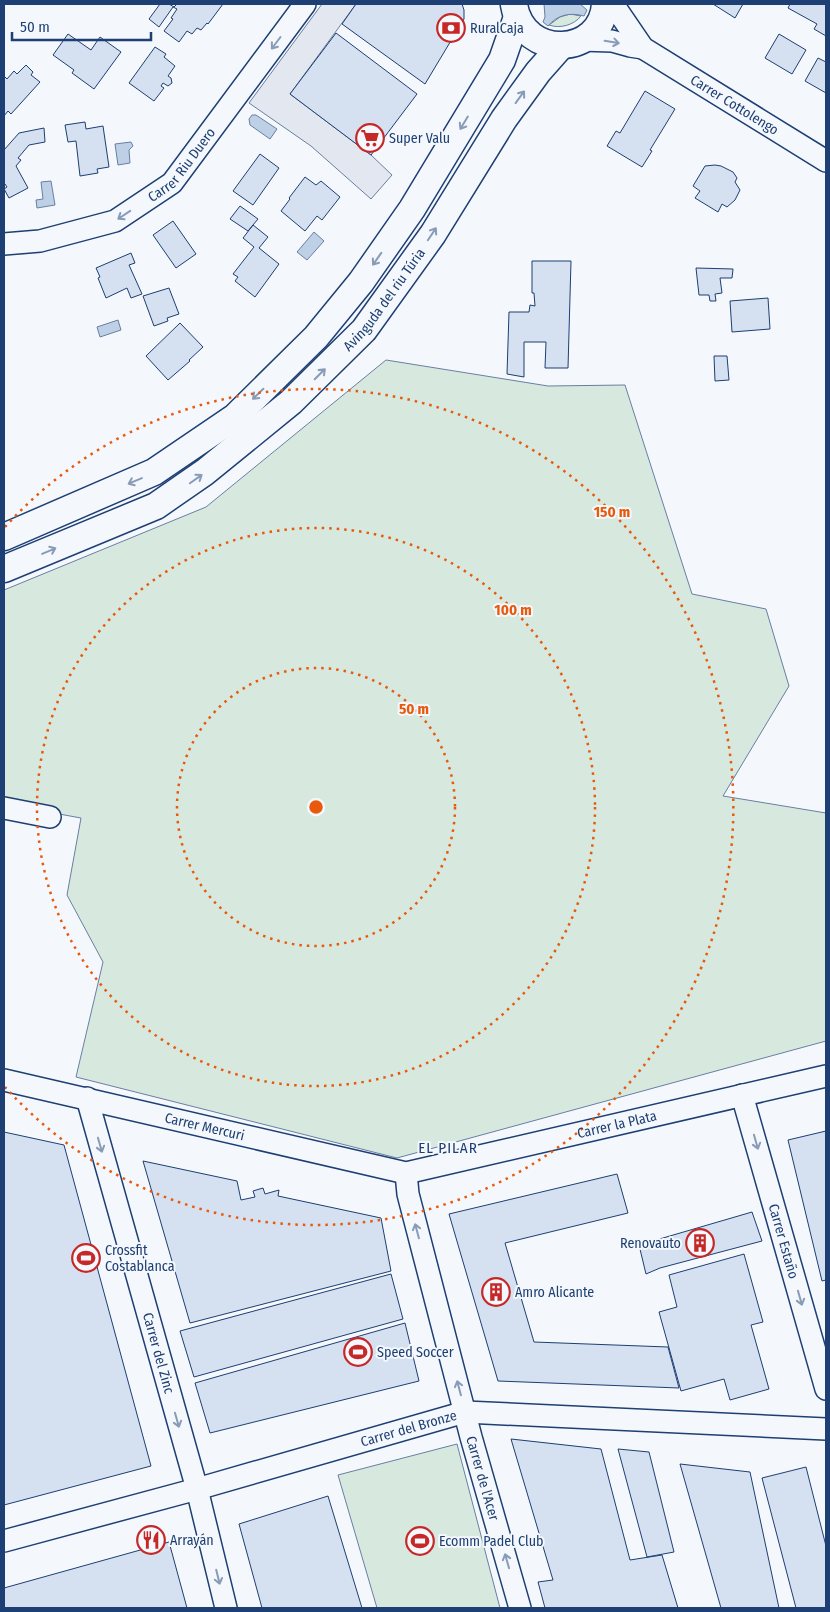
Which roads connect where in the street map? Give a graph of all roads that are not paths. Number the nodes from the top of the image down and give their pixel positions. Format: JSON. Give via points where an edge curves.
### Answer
{"nodes":[{"id":1,"x":305,"y":4,"type":"edge"},
{"id":2,"x":604,"y":4,"type":"edge"},
{"id":3,"x":613,"y":4,"type":"edge"},
{"id":4,"x":515,"y":10,"type":"edge"},
{"id":5,"x":571,"y":43,"type":"junction"},
{"id":6,"x":644,"y":48,"type":"junction"},
{"id":7,"x":826,"y":161,"type":"edge"},
{"id":8,"x":4,"y":244,"type":"edge"},
{"id":9,"x":4,"y":537,"type":"edge"},
{"id":10,"x":4,"y":569,"type":"edge"},
{"id":11,"x":4,"y":808,"type":"edge"},
{"id":12,"x":50,"y":817,"type":"dead end"},
{"id":13,"x":826,"y":1076,"type":"edge"},
{"id":14,"x":4,"y":1080,"type":"edge"},
{"id":15,"x":742,"y":1095,"type":"junction"},
{"id":16,"x":87,"y":1098,"type":"junction"},
{"id":17,"x":406,"y":1173,"type":"junction"},
{"id":18,"x":826,"y":1389,"type":"edge"},
{"id":19,"x":465,"y":1412,"type":"junction"},
{"id":20,"x":826,"y":1429,"type":"edge"},
{"id":21,"x":197,"y":1489,"type":"junction"},
{"id":22,"x":4,"y":1541,"type":"edge"},
{"id":23,"x":226,"y":1608,"type":"edge"},
{"id":24,"x":520,"y":1608,"type":"edge"}],
"edges":[{"from":1,"to":8,"type":"street","name":"Carrer Riu Duero","one_way":true,"via":[[172,183],[116,220],[40,241]]},
{"from":2,"to":5,"type":"main road","name":"Avinguda del riu Túria","via":[[600,21],[592,32]]},
{"from":3,"to":6,"type":"street","name":"Carrer Cottolengo"},
{"from":4,"to":5,"type":"main road","via":[[524,29],[534,38],[547,44]]},
{"from":4,"to":9,"type":"main road","name":"Avinguda del riu Túria","one_way":true,"via":[[502,60],[412,209],[361,282],[316,337],[235,417],[154,472]]},
{"from":5,"to":6,"type":"street","name":"Carrer Cottolengo","one_way":true,"via":[[612,41]]},
{"from":10,"to":5,"type":"main road","name":"Avinguda del riu Túria","one_way":true,"via":[[156,506],[205,472],[291,402],[364,330],[432,234],[504,119],[538,72]]},
{"from":6,"to":7,"type":"street","name":"Carrer Cottolengo"},
{"from":11,"to":12,"type":"street"},
{"from":13,"to":15,"type":"street","name":"Carrer la Plata"},
{"from":14,"to":16,"type":"street","name":"Carrer Mercuri"},
{"from":15,"to":17,"type":"street","name":"Carrer la Plata"},
{"from":15,"to":18,"type":"street","name":"Carrer Estaño","one_way":true},
{"from":16,"to":17,"type":"street","name":"Carrer Mercuri"},
{"from":16,"to":21,"type":"street","name":"Carrer del Zinc","one_way":true},
{"from":19,"to":17,"type":"street","name":"Carrer de l'Acer","one_way":true,"via":[[408,1194]]},
{"from":19,"to":20,"type":"street","name":"Carrer del Bronze"},
{"from":19,"to":21,"type":"street","name":"Carrer del Bronze"},
{"from":24,"to":19,"type":"street","name":"Carrer de l'Acer","one_way":true},
{"from":21,"to":22,"type":"street","name":"Carrer del Bronze"},
{"from":21,"to":23,"type":"street","name":"Carrer del Zinc","one_way":true}]}
